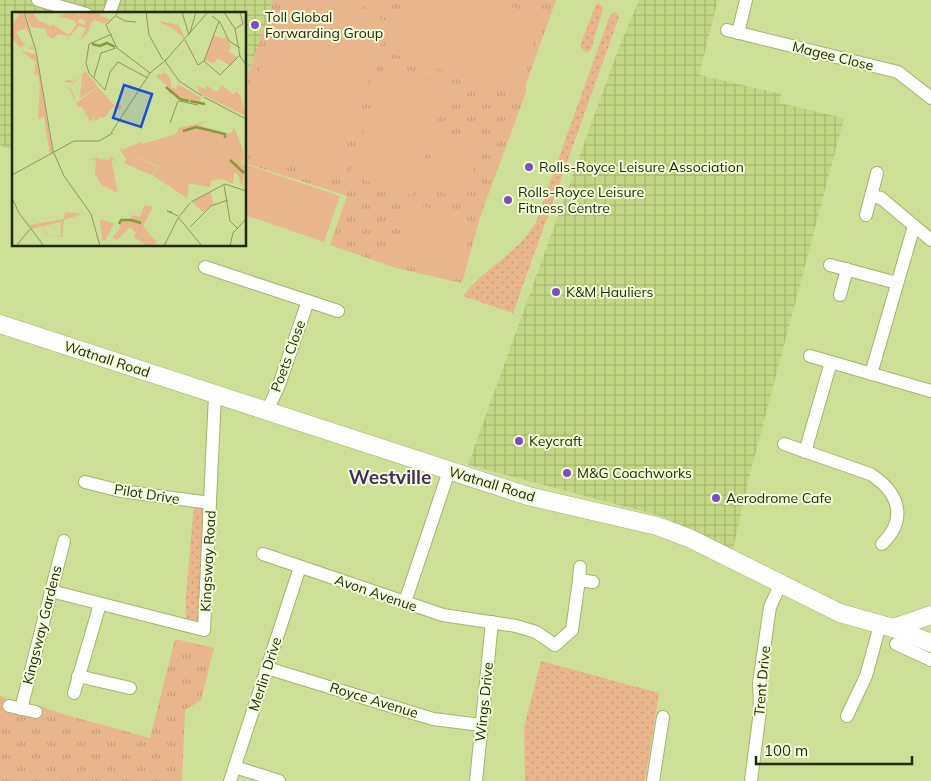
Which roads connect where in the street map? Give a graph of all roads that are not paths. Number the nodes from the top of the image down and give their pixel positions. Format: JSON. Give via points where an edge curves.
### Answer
{"nodes":[{"id":1,"x":38,"y":0,"type":"edge"},
{"id":2,"x":114,"y":0,"type":"edge"},
{"id":3,"x":746,"y":0,"type":"edge"},
{"id":4,"x":79,"y":12,"type":"edge"},
{"id":5,"x":110,"y":12,"type":"edge"},
{"id":6,"x":931,"y":98,"type":"edge"},
{"id":7,"x":877,"y":174,"type":"dead end"},
{"id":8,"x":871,"y":196,"type":"junction"},
{"id":9,"x":866,"y":215,"type":"dead end"},
{"id":10,"x":914,"y":226,"type":"junction"},
{"id":11,"x":931,"y":240,"type":"edge"},
{"id":12,"x":830,"y":265,"type":"dead end"},
{"id":13,"x":205,"y":267,"type":"dead end"},
{"id":14,"x":847,"y":269,"type":"junction"},
{"id":15,"x":897,"y":284,"type":"junction"},
{"id":16,"x":840,"y":295,"type":"dead end"},
{"id":17,"x":308,"y":301,"type":"junction"},
{"id":18,"x":338,"y":311,"type":"dead end"},
{"id":19,"x":0,"y":324,"type":"edge"},
{"id":20,"x":810,"y":356,"type":"dead end"},
{"id":21,"x":831,"y":362,"type":"junction"},
{"id":22,"x":871,"y":374,"type":"junction"},
{"id":23,"x":931,"y":391,"type":"edge"},
{"id":24,"x":215,"y":394,"type":"junction"},
{"id":25,"x":266,"y":411,"type":"junction"},
{"id":26,"x":784,"y":444,"type":"dead end"},
{"id":27,"x":805,"y":452,"type":"junction"},
{"id":28,"x":449,"y":470,"type":"junction"},
{"id":29,"x":85,"y":482,"type":"dead end"},
{"id":30,"x":210,"y":503,"type":"junction"},
{"id":31,"x":64,"y":541,"type":"dead end"},
{"id":32,"x":882,"y":544,"type":"dead end"},
{"id":33,"x":260,"y":554,"type":"dead end"},
{"id":34,"x":300,"y":567,"type":"junction"},
{"id":35,"x":580,"y":567,"type":"dead end"},
{"id":36,"x":578,"y":580,"type":"junction"},
{"id":37,"x":593,"y":582,"type":"dead end"},
{"id":38,"x":781,"y":583,"type":"junction"},
{"id":39,"x":51,"y":591,"type":"junction"},
{"id":40,"x":405,"y":602,"type":"junction"},
{"id":41,"x":100,"y":604,"type":"junction"},
{"id":42,"x":931,"y":616,"type":"edge"},
{"id":43,"x":492,"y":622,"type":"junction"},
{"id":44,"x":890,"y":632,"type":"junction"},
{"id":45,"x":931,"y":637,"type":"edge"},
{"id":46,"x":931,"y":644,"type":"edge"},
{"id":47,"x":931,"y":660,"type":"edge"},
{"id":48,"x":268,"y":668,"type":"junction"},
{"id":49,"x":78,"y":676,"type":"junction"},
{"id":50,"x":122,"y":691,"type":"dead end"},
{"id":51,"x":74,"y":693,"type":"dead end"},
{"id":52,"x":36,"y":712,"type":"dead end"},
{"id":53,"x":847,"y":716,"type":"dead end"},
{"id":54,"x":663,"y":717,"type":"dead end"},
{"id":55,"x":481,"y":725,"type":"junction"},
{"id":56,"x":235,"y":767,"type":"junction"},
{"id":57,"x":230,"y":781,"type":"edge"},
{"id":58,"x":279,"y":781,"type":"edge"},
{"id":59,"x":476,"y":781,"type":"edge"},
{"id":60,"x":653,"y":781,"type":"edge"},
{"id":61,"x":751,"y":781,"type":"edge"}],
"edges":[{"from":1,"to":4,"type":"street"},
{"from":2,"to":5,"type":"street"},
{"from":3,"to":6,"type":"street","name":"Magee Close","via":[[732,32],[898,72]]},
{"from":7,"to":8,"type":"street"},
{"from":8,"to":9,"type":"street"},
{"from":8,"to":10,"type":"street","via":[[881,198]]},
{"from":10,"to":11,"type":"street"},
{"from":10,"to":15,"type":"street"},
{"from":12,"to":14,"type":"street"},
{"from":13,"to":17,"type":"street"},
{"from":14,"to":15,"type":"street"},
{"from":14,"to":16,"type":"street"},
{"from":15,"to":22,"type":"street"},
{"from":17,"to":18,"type":"street"},
{"from":17,"to":25,"type":"street","name":"Poets Close","via":[[279,386]]},
{"from":19,"to":24,"type":"main road","name":"Watnall Road"},
{"from":20,"to":21,"type":"street"},
{"from":21,"to":22,"type":"street"},
{"from":21,"to":27,"type":"street"},
{"from":22,"to":23,"type":"street"},
{"from":24,"to":25,"type":"main road","name":"Watnall Road"},
{"from":24,"to":30,"type":"street","name":"Kingsway Road"},
{"from":25,"to":28,"type":"main road","name":"Watnall Road"},
{"from":26,"to":27,"type":"street"},
{"from":27,"to":32,"type":"street","via":[[870,474],[890,491],[897,506],[897,522],[892,535]]},
{"from":28,"to":38,"type":"main road","name":"Watnall Road","via":[[541,499],[656,526],[689,538]]},
{"from":28,"to":40,"type":"street"},
{"from":29,"to":30,"type":"street","name":"Pilot Drive","via":[[121,491]]},
{"from":30,"to":41,"type":"street","name":"Kingsway Road","via":[[204,630]]},
{"from":31,"to":39,"type":"street","name":"Kingsway Gardens"},
{"from":33,"to":34,"type":"street","name":"Avon Avenue"},
{"from":34,"to":40,"type":"street","name":"Avon Avenue"},
{"from":34,"to":48,"type":"street","name":"Merlin Drive"},
{"from":35,"to":36,"type":"street"},
{"from":36,"to":37,"type":"street"},
{"from":36,"to":43,"type":"street","name":"Avon Avenue","via":[[572,630],[555,645],[536,632]]},
{"from":38,"to":44,"type":"main road","name":"Watnall Road","via":[[840,613]]},
{"from":38,"to":61,"type":"street","name":"Trent Drive","via":[[770,607],[759,683],[760,711]]},
{"from":39,"to":41,"type":"street","name":"Kingsway Road"},
{"from":39,"to":52,"type":"street","name":"Kingsway Gardens","via":[[15,708]]},
{"from":40,"to":43,"type":"street","name":"Avon Avenue","via":[[443,615]]},
{"from":41,"to":49,"type":"street"},
{"from":42,"to":44,"type":"main road"},
{"from":42,"to":45,"type":"main road"},
{"from":43,"to":55,"type":"street","name":"Wings Drive"},
{"from":44,"to":46,"type":"main road","name":"Watnall Road"},
{"from":44,"to":47,"type":"street","name":"Watnall Road"},
{"from":44,"to":53,"type":"street"},
{"from":48,"to":55,"type":"street","name":"Royce Avenue","via":[[433,719]]},
{"from":48,"to":56,"type":"street","name":"Merlin Drive"},
{"from":49,"to":50,"type":"street"},
{"from":49,"to":51,"type":"street"},
{"from":54,"to":60,"type":"street"},
{"from":55,"to":59,"type":"street","name":"Wings Drive"},
{"from":56,"to":57,"type":"street","name":"Merlin Drive"},
{"from":56,"to":58,"type":"street"}]}
